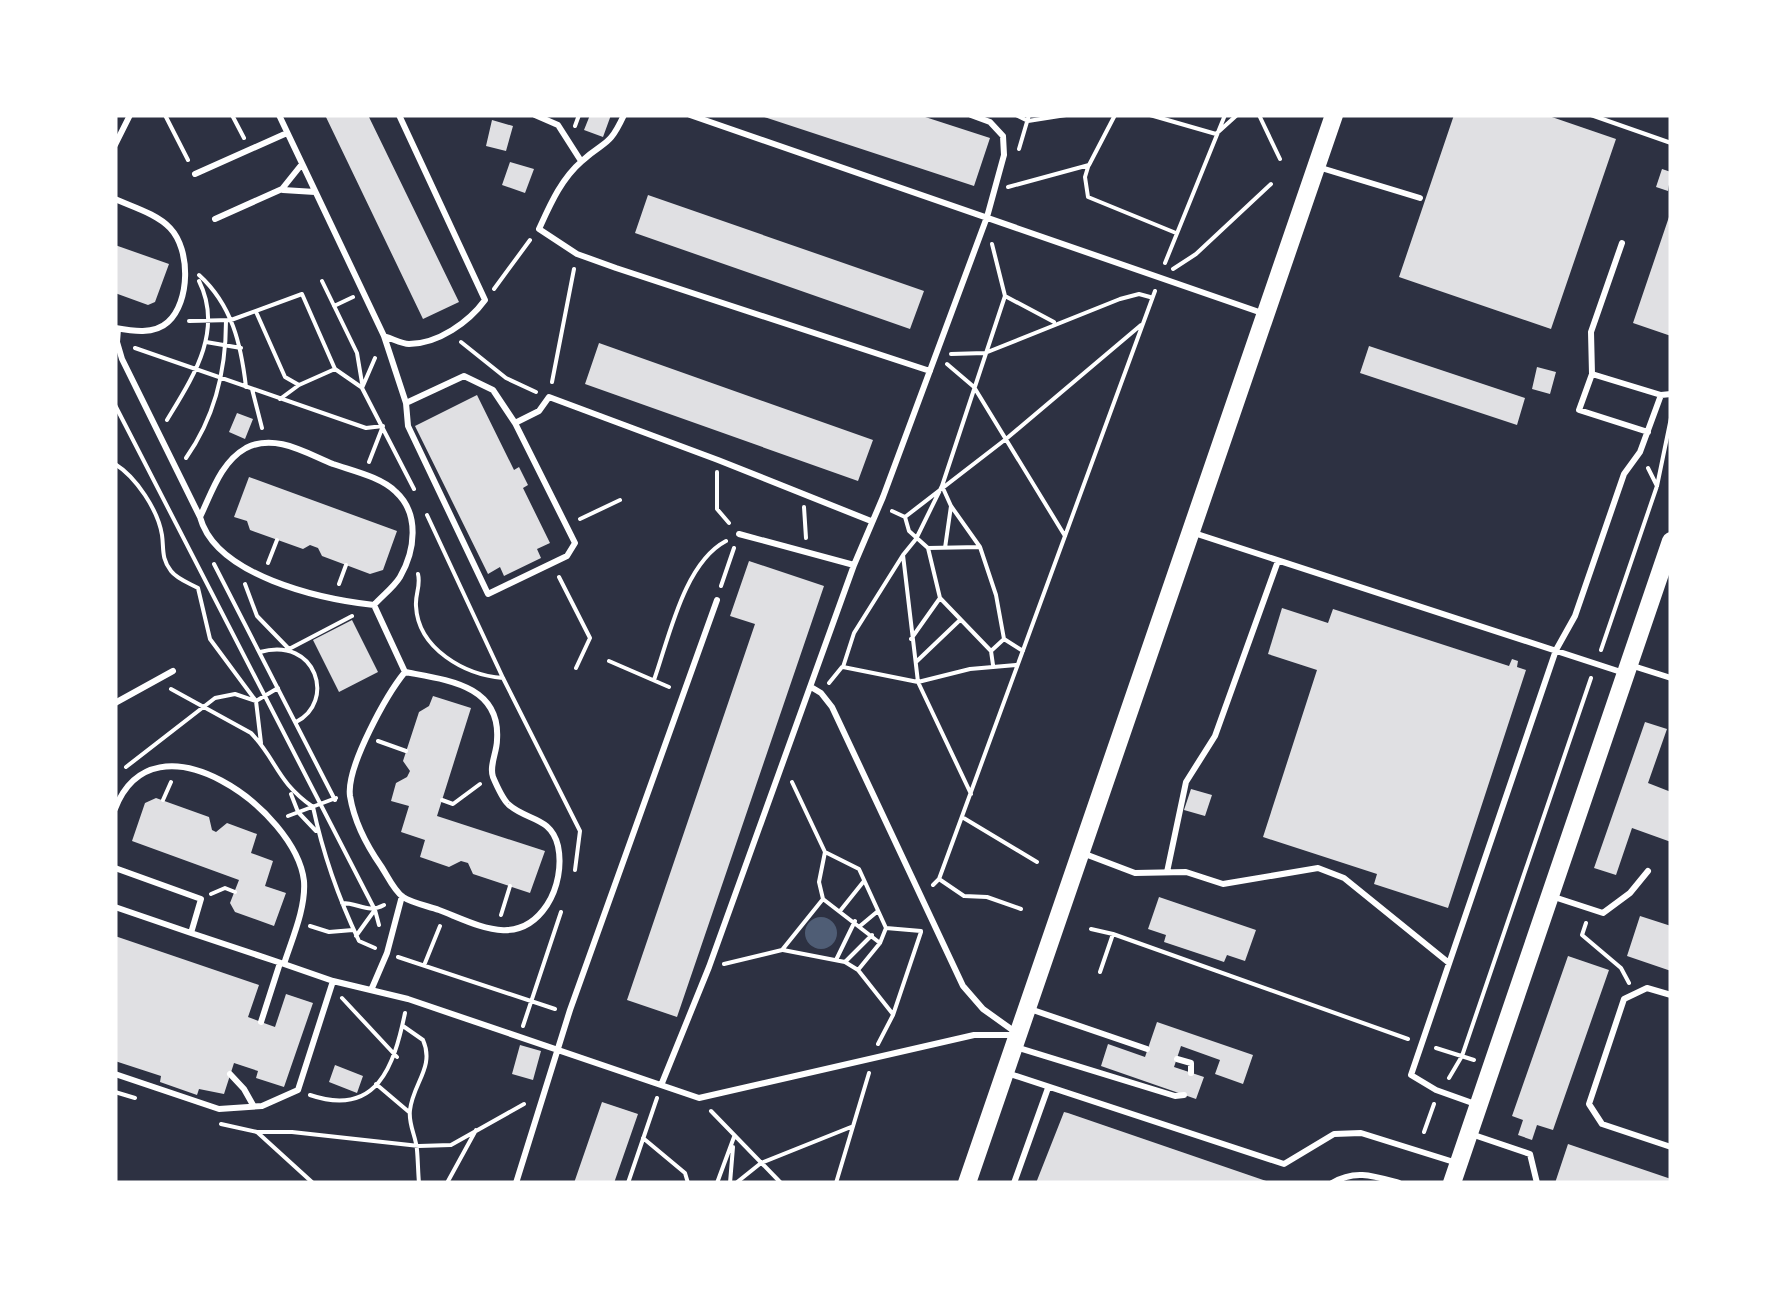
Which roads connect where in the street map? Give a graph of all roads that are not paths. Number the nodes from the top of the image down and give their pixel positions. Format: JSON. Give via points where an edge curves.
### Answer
{"nodes":[{"id":1,"x":130,"y":115,"type":"edge"},
{"id":2,"x":279,"y":115,"type":"edge"},
{"id":3,"x":398,"y":115,"type":"edge"},
{"id":4,"x":535,"y":115,"type":"edge"},
{"id":5,"x":624,"y":115,"type":"edge"},
{"id":6,"x":690,"y":115,"type":"edge"},
{"id":7,"x":972,"y":115,"type":"edge"},
{"id":8,"x":1334,"y":115,"type":"edge"},
{"id":9,"x":287,"y":133,"type":"junction"},
{"id":10,"x":115,"y":145,"type":"edge"},
{"id":11,"x":581,"y":161,"type":"junction"},
{"id":12,"x":302,"y":164,"type":"junction"},
{"id":13,"x":1316,"y":166,"type":"junction"},
{"id":14,"x":195,"y":174,"type":"road end"},
{"id":15,"x":282,"y":190,"type":"junction"},
{"id":16,"x":316,"y":192,"type":"junction"},
{"id":17,"x":1420,"y":198,"type":"dead end"},
{"id":18,"x":115,"y":200,"type":"edge"},
{"id":19,"x":215,"y":220,"type":"dead end"},
{"id":20,"x":986,"y":220,"type":"junction"},
{"id":21,"x":1622,"y":243,"type":"dead end"},
{"id":22,"x":1268,"y":314,"type":"junction"},
{"id":23,"x":116,"y":329,"type":"edge"},
{"id":24,"x":384,"y":336,"type":"junction"},
{"id":25,"x":117,"y":342,"type":"edge"},
{"id":26,"x":930,"y":372,"type":"junction"},
{"id":27,"x":1592,"y":374,"type":"junction"},
{"id":28,"x":1671,"y":394,"type":"edge"},
{"id":29,"x":1662,"y":395,"type":"junction"},
{"id":30,"x":406,"y":403,"type":"junction"},
{"id":31,"x":514,"y":424,"type":"junction"},
{"id":32,"x":1648,"y":432,"type":"junction"},
{"id":33,"x":200,"y":517,"type":"junction"},
{"id":34,"x":871,"y":522,"type":"junction"},
{"id":35,"x":1193,"y":532,"type":"junction"},
{"id":36,"x":739,"y":534,"type":"road end"},
{"id":37,"x":1671,"y":542,"type":"edge"},
{"id":38,"x":1278,"y":561,"type":"junction"},
{"id":39,"x":854,"y":565,"type":"junction"},
{"id":40,"x":717,"y":600,"type":"road end"},
{"id":41,"x":374,"y":605,"type":"junction"},
{"id":42,"x":1556,"y":650,"type":"junction"},
{"id":43,"x":1628,"y":669,"type":"junction"},
{"id":44,"x":173,"y":671,"type":"dead end"},
{"id":45,"x":405,"y":672,"type":"junction"},
{"id":46,"x":1671,"y":678,"type":"edge"},
{"id":47,"x":811,"y":687,"type":"junction"},
{"id":48,"x":115,"y":703,"type":"edge"},
{"id":49,"x":115,"y":809,"type":"edge"},
{"id":50,"x":1082,"y":852,"type":"junction"},
{"id":51,"x":115,"y":868,"type":"edge"},
{"id":52,"x":1648,"y":871,"type":"dead end"},
{"id":53,"x":1166,"y":872,"type":"junction"},
{"id":54,"x":402,"y":896,"type":"junction"},
{"id":55,"x":1551,"y":896,"type":"junction"},
{"id":56,"x":115,"y":908,"type":"edge"},
{"id":57,"x":190,"y":933,"type":"junction"},
{"id":58,"x":1449,"y":963,"type":"junction"},
{"id":59,"x":282,"y":964,"type":"junction"},
{"id":60,"x":332,"y":985,"type":"junction"},
{"id":61,"x":372,"y":988,"type":"junction"},
{"id":62,"x":1671,"y":996,"type":"edge"},
{"id":63,"x":1028,"y":1008,"type":"junction"},
{"id":64,"x":261,"y":1022,"type":"dead end"},
{"id":65,"x":1017,"y":1041,"type":"junction"},
{"id":66,"x":1147,"y":1049,"type":"dead end"},
{"id":67,"x":559,"y":1050,"type":"junction"},
{"id":68,"x":1177,"y":1059,"type":"dead end"},
{"id":69,"x":1006,"y":1072,"type":"junction"},
{"id":70,"x":1192,"y":1073,"type":"dead end"},
{"id":71,"x":115,"y":1074,"type":"edge"},
{"id":72,"x":230,"y":1074,"type":"dead end"},
{"id":73,"x":662,"y":1083,"type":"junction"},
{"id":74,"x":1048,"y":1088,"type":"junction"},
{"id":75,"x":1184,"y":1095,"type":"dead end"},
{"id":76,"x":253,"y":1106,"type":"junction"},
{"id":77,"x":1480,"y":1106,"type":"junction"},
{"id":78,"x":1470,"y":1134,"type":"junction"},
{"id":79,"x":1671,"y":1147,"type":"edge"},
{"id":80,"x":1459,"y":1163,"type":"junction"},
{"id":81,"x":516,"y":1183,"type":"edge"},
{"id":82,"x":967,"y":1183,"type":"edge"},
{"id":83,"x":1014,"y":1183,"type":"edge"},
{"id":84,"x":1332,"y":1183,"type":"edge"},
{"id":85,"x":1399,"y":1183,"type":"edge"},
{"id":86,"x":1452,"y":1183,"type":"edge"},
{"id":87,"x":1538,"y":1183,"type":"edge"}],
"edges":[{"from":1,"to":10,"type":"lane"},
{"from":2,"to":9,"type":"lane"},
{"from":3,"to":24,"type":"lane","via":[[485,300],[453,329],[407,345]]},
{"from":4,"to":11,"type":"lane","via":[[558,125]]},
{"from":5,"to":11,"type":"lane","via":[[612,141]]},
{"from":6,"to":20,"type":"lane"},
{"from":7,"to":20,"type":"lane","via":[[1003,136]]},
{"from":8,"to":13,"type":"main road"},
{"from":9,"to":12,"type":"lane"},
{"from":9,"to":14,"type":"lane"},
{"from":11,"to":26,"type":"lane","via":[[539,229],[577,254]]},
{"from":12,"to":15,"type":"lane"},
{"from":12,"to":16,"type":"lane"},
{"from":13,"to":17,"type":"lane"},
{"from":13,"to":22,"type":"main road"},
{"from":15,"to":16,"type":"lane"},
{"from":15,"to":19,"type":"lane"},
{"from":16,"to":24,"type":"lane"},
{"from":18,"to":23,"type":"lane","via":[[172,229],[185,268],[184,291],[169,322],[155,329]]},
{"from":20,"to":22,"type":"lane"},
{"from":20,"to":26,"type":"lane"},
{"from":21,"to":27,"type":"lane","via":[[1591,332]]},
{"from":22,"to":35,"type":"main road"},
{"from":23,"to":25,"type":"lane"},
{"from":24,"to":30,"type":"lane"},
{"from":25,"to":33,"type":"lane"},
{"from":26,"to":34,"type":"lane"},
{"from":27,"to":29,"type":"lane"},
{"from":27,"to":32,"type":"lane","via":[[1579,410]]},
{"from":28,"to":29,"type":"lane"},
{"from":29,"to":32,"type":"lane"},
{"from":30,"to":31,"type":"lane","via":[[464,376],[493,390]]},
{"from":30,"to":31,"type":"lane","via":[[408,426],[488,594],[566,556],[575,543]]},
{"from":31,"to":34,"type":"lane","via":[[539,412],[548,397]]},
{"from":32,"to":42,"type":"lane","via":[[1624,474],[1575,616]]},
{"from":33,"to":41,"type":"lane","via":[[206,536],[247,569]]},
{"from":33,"to":41,"type":"lane","via":[[226,464],[266,441],[387,485],[407,504],[414,529],[399,579]]},
{"from":34,"to":39,"type":"lane"},
{"from":35,"to":38,"type":"lane"},
{"from":35,"to":50,"type":"main road"},
{"from":36,"to":39,"type":"lane"},
{"from":37,"to":43,"type":"main road"},
{"from":38,"to":42,"type":"lane"},
{"from":38,"to":53,"type":"lane","via":[[1215,736],[1186,782]]},
{"from":39,"to":47,"type":"lane"},
{"from":40,"to":67,"type":"lane"},
{"from":41,"to":45,"type":"lane"},
{"from":42,"to":43,"type":"lane"},
{"from":42,"to":58,"type":"lane"},
{"from":43,"to":46,"type":"lane"},
{"from":43,"to":55,"type":"main road"},
{"from":44,"to":48,"type":"lane"},
{"from":45,"to":54,"type":"lane","via":[[367,737],[350,793],[368,846]]},
{"from":45,"to":54,"type":"lane","via":[[485,697],[498,726],[492,774],[508,804],[541,820],[558,849],[555,886],[539,917],[520,929],[496,930]]},
{"from":47,"to":65,"type":"lane","via":[[832,707],[963,986]]},
{"from":47,"to":73,"type":"lane"},
{"from":49,"to":59,"type":"lane","via":[[122,791],[146,771],[194,768],[236,787],[300,863],[298,922]]},
{"from":50,"to":53,"type":"lane","via":[[1134,873]]},
{"from":50,"to":63,"type":"main road"},
{"from":51,"to":57,"type":"lane","via":[[201,898]]},
{"from":52,"to":55,"type":"lane","via":[[1603,913]]},
{"from":53,"to":58,"type":"lane","via":[[1222,884],[1318,868],[1344,878]]},
{"from":54,"to":61,"type":"lane"},
{"from":55,"to":77,"type":"main road"},
{"from":56,"to":57,"type":"lane"},
{"from":57,"to":59,"type":"lane"},
{"from":58,"to":77,"type":"lane","via":[[1411,1075]]},
{"from":59,"to":60,"type":"lane"},
{"from":59,"to":64,"type":"lane"},
{"from":60,"to":61,"type":"lane"},
{"from":60,"to":76,"type":"lane","via":[[298,1090]]},
{"from":61,"to":67,"type":"lane"},
{"from":62,"to":79,"type":"lane","via":[[1647,988],[1624,998],[1589,1104],[1602,1124]]},
{"from":63,"to":65,"type":"main road"},
{"from":63,"to":66,"type":"lane"},
{"from":65,"to":69,"type":"main road"},
{"from":65,"to":73,"type":"lane","via":[[974,1035],[699,1098]]},
{"from":65,"to":75,"type":"lane"},
{"from":67,"to":73,"type":"lane"},
{"from":67,"to":81,"type":"lane"},
{"from":68,"to":70,"type":"lane","via":[[1190,1063]]},
{"from":69,"to":74,"type":"lane"},
{"from":69,"to":82,"type":"main road"},
{"from":71,"to":76,"type":"lane","via":[[219,1109]]},
{"from":72,"to":76,"type":"lane"},
{"from":74,"to":80,"type":"lane","via":[[1284,1164],[1334,1134],[1361,1133]]},
{"from":74,"to":83,"type":"lane"},
{"from":77,"to":78,"type":"main road"},
{"from":78,"to":80,"type":"main road"},
{"from":78,"to":87,"type":"lane","via":[[1530,1154]]},
{"from":80,"to":86,"type":"main road"},
{"from":84,"to":85,"type":"lane","via":[[1362,1173]]}]}
